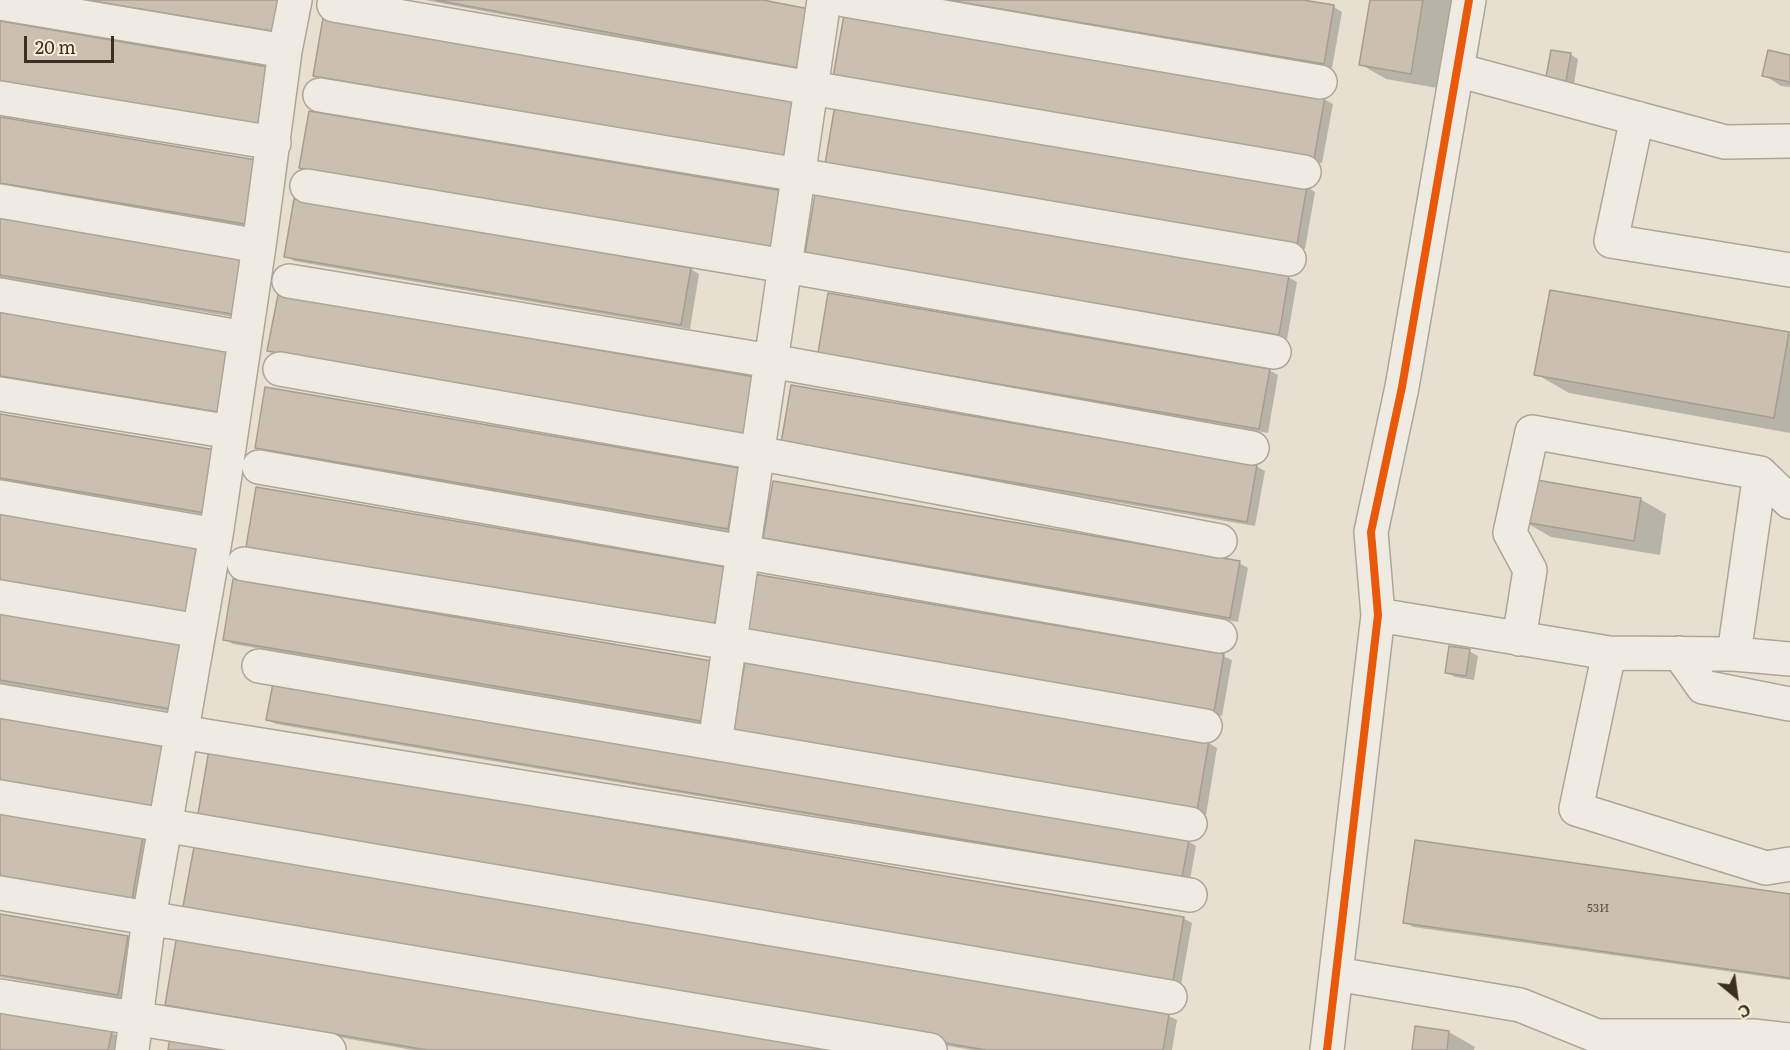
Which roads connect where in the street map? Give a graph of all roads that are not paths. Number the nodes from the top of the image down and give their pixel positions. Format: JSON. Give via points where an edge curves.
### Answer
{"nodes":[{"id":1,"x":295,"y":0,"type":"edge"},
{"id":2,"x":824,"y":0,"type":"edge"},
{"id":3,"x":845,"y":0,"type":"edge"},
{"id":4,"x":1469,"y":0,"type":"edge"},
{"id":5,"x":0,"y":3,"type":"edge"},
{"id":6,"x":334,"y":5,"type":"dead end"},
{"id":7,"x":285,"y":51,"type":"junction"},
{"id":8,"x":1456,"y":70,"type":"junction"},
{"id":9,"x":1320,"y":81,"type":"dead end"},
{"id":10,"x":811,"y":88,"type":"junction"},
{"id":11,"x":320,"y":95,"type":"dead end"},
{"id":12,"x":0,"y":99,"type":"edge"},
{"id":13,"x":1637,"y":118,"type":"junction"},
{"id":14,"x":1790,"y":141,"type":"edge"},
{"id":15,"x":274,"y":143,"type":"junction"},
{"id":16,"x":1304,"y":172,"type":"dead end"},
{"id":17,"x":799,"y":175,"type":"junction"},
{"id":18,"x":307,"y":186,"type":"dead end"},
{"id":19,"x":0,"y":201,"type":"edge"},
{"id":20,"x":259,"y":246,"type":"junction"},
{"id":21,"x":1289,"y":259,"type":"dead end"},
{"id":22,"x":785,"y":266,"type":"junction"},
{"id":23,"x":1790,"y":270,"type":"edge"},
{"id":24,"x":290,"y":281,"type":"dead end"},
{"id":25,"x":0,"y":295,"type":"edge"},
{"id":26,"x":245,"y":338,"type":"junction"},
{"id":27,"x":1274,"y":352,"type":"dead end"},
{"id":28,"x":771,"y":361,"type":"junction"},
{"id":29,"x":280,"y":369,"type":"dead end"},
{"id":30,"x":0,"y":394,"type":"edge"},
{"id":31,"x":231,"y":432,"type":"junction"},
{"id":32,"x":1252,"y":448,"type":"dead end"},
{"id":33,"x":757,"y":453,"type":"junction"},
{"id":34,"x":259,"y":467,"type":"dead end"},
{"id":35,"x":1760,"y":474,"type":"junction"},
{"id":36,"x":0,"y":497,"type":"edge"},
{"id":37,"x":1790,"y":502,"type":"edge"},
{"id":38,"x":216,"y":535,"type":"junction"},
{"id":39,"x":1220,"y":541,"type":"dead end"},
{"id":40,"x":743,"y":552,"type":"junction"},
{"id":41,"x":244,"y":564,"type":"dead end"},
{"id":42,"x":0,"y":597,"type":"edge"},
{"id":43,"x":1378,"y":615,"type":"junction"},
{"id":44,"x":199,"y":631,"type":"junction"},
{"id":45,"x":1220,"y":636,"type":"dead end"},
{"id":46,"x":1519,"y":639,"type":"junction"},
{"id":47,"x":730,"y":643,"type":"junction"},
{"id":48,"x":1609,"y":653,"type":"junction"},
{"id":49,"x":1679,"y":653,"type":"junction"},
{"id":50,"x":1734,"y":654,"type":"junction"},
{"id":51,"x":1790,"y":659,"type":"edge"},
{"id":52,"x":259,"y":666,"type":"dead end"},
{"id":53,"x":0,"y":701,"type":"edge"},
{"id":54,"x":1790,"y":704,"type":"edge"},
{"id":55,"x":1205,"y":726,"type":"dead end"},
{"id":56,"x":181,"y":732,"type":"junction"},
{"id":57,"x":715,"y":743,"type":"junction"},
{"id":58,"x":0,"y":797,"type":"edge"},
{"id":59,"x":1190,"y":824,"type":"dead end"},
{"id":60,"x":165,"y":826,"type":"junction"},
{"id":61,"x":1790,"y":864,"type":"edge"},
{"id":62,"x":0,"y":893,"type":"edge"},
{"id":63,"x":1190,"y":895,"type":"dead end"},
{"id":64,"x":149,"y":918,"type":"junction"},
{"id":65,"x":1336,"y":974,"type":"junction"},
{"id":66,"x":0,"y":996,"type":"edge"},
{"id":67,"x":1170,"y":997,"type":"dead end"},
{"id":68,"x":136,"y":1018,"type":"junction"},
{"id":69,"x":1790,"y":1040,"type":"edge"},
{"id":70,"x":132,"y":1050,"type":"edge"},
{"id":71,"x":328,"y":1050,"type":"edge"},
{"id":72,"x":930,"y":1050,"type":"edge"},
{"id":73,"x":1327,"y":1050,"type":"edge"}],
"edges":[{"from":1,"to":7,"type":"street"},
{"from":2,"to":10,"type":"street"},
{"from":3,"to":9,"type":"street"},
{"from":4,"to":8,"type":"street"},
{"from":5,"to":7,"type":"street"},
{"from":6,"to":10,"type":"street"},
{"from":7,"to":15,"type":"street"},
{"from":8,"to":13,"type":"street"},
{"from":8,"to":43,"type":"street","via":[[1402,387],[1371,532]]},
{"from":10,"to":16,"type":"street"},
{"from":10,"to":17,"type":"street"},
{"from":11,"to":17,"type":"street"},
{"from":12,"to":15,"type":"street"},
{"from":13,"to":14,"type":"street","via":[[1725,142]]},
{"from":13,"to":23,"type":"street","via":[[1611,241]]},
{"from":15,"to":20,"type":"street"},
{"from":17,"to":21,"type":"street"},
{"from":17,"to":22,"type":"street"},
{"from":18,"to":22,"type":"street"},
{"from":19,"to":20,"type":"street"},
{"from":20,"to":26,"type":"street"},
{"from":22,"to":27,"type":"street"},
{"from":22,"to":28,"type":"street"},
{"from":24,"to":28,"type":"street"},
{"from":25,"to":26,"type":"street"},
{"from":26,"to":31,"type":"street"},
{"from":28,"to":32,"type":"street"},
{"from":28,"to":33,"type":"street"},
{"from":29,"to":33,"type":"street"},
{"from":30,"to":31,"type":"street"},
{"from":31,"to":38,"type":"street"},
{"from":33,"to":39,"type":"street"},
{"from":33,"to":40,"type":"street"},
{"from":34,"to":40,"type":"street"},
{"from":35,"to":37,"type":"street"},
{"from":35,"to":46,"type":"street","via":[[1532,432],[1510,532],[1530,570]]},
{"from":35,"to":50,"type":"street"},
{"from":36,"to":38,"type":"street"},
{"from":38,"to":44,"type":"street"},
{"from":40,"to":45,"type":"street"},
{"from":40,"to":47,"type":"street"},
{"from":41,"to":47,"type":"street"},
{"from":42,"to":44,"type":"street"},
{"from":43,"to":46,"type":"street"},
{"from":43,"to":65,"type":"street"},
{"from":44,"to":56,"type":"street"},
{"from":46,"to":48,"type":"street"},
{"from":47,"to":55,"type":"street"},
{"from":47,"to":57,"type":"street"},
{"from":48,"to":49,"type":"street"},
{"from":48,"to":61,"type":"street","via":[[1576,809],[1766,868]]},
{"from":49,"to":50,"type":"street"},
{"from":49,"to":54,"type":"street","via":[[1703,687]]},
{"from":50,"to":51,"type":"street"},
{"from":52,"to":57,"type":"street"},
{"from":53,"to":56,"type":"street"},
{"from":56,"to":60,"type":"street"},
{"from":56,"to":63,"type":"street"},
{"from":57,"to":59,"type":"street"},
{"from":58,"to":60,"type":"street"},
{"from":60,"to":64,"type":"street"},
{"from":60,"to":67,"type":"street"},
{"from":62,"to":64,"type":"street"},
{"from":64,"to":68,"type":"street"},
{"from":64,"to":72,"type":"street"},
{"from":65,"to":69,"type":"street","via":[[1520,1005],[1597,1036],[1753,1036]]},
{"from":65,"to":73,"type":"street"},
{"from":66,"to":68,"type":"street"},
{"from":68,"to":70,"type":"street"},
{"from":68,"to":71,"type":"street"}]}
